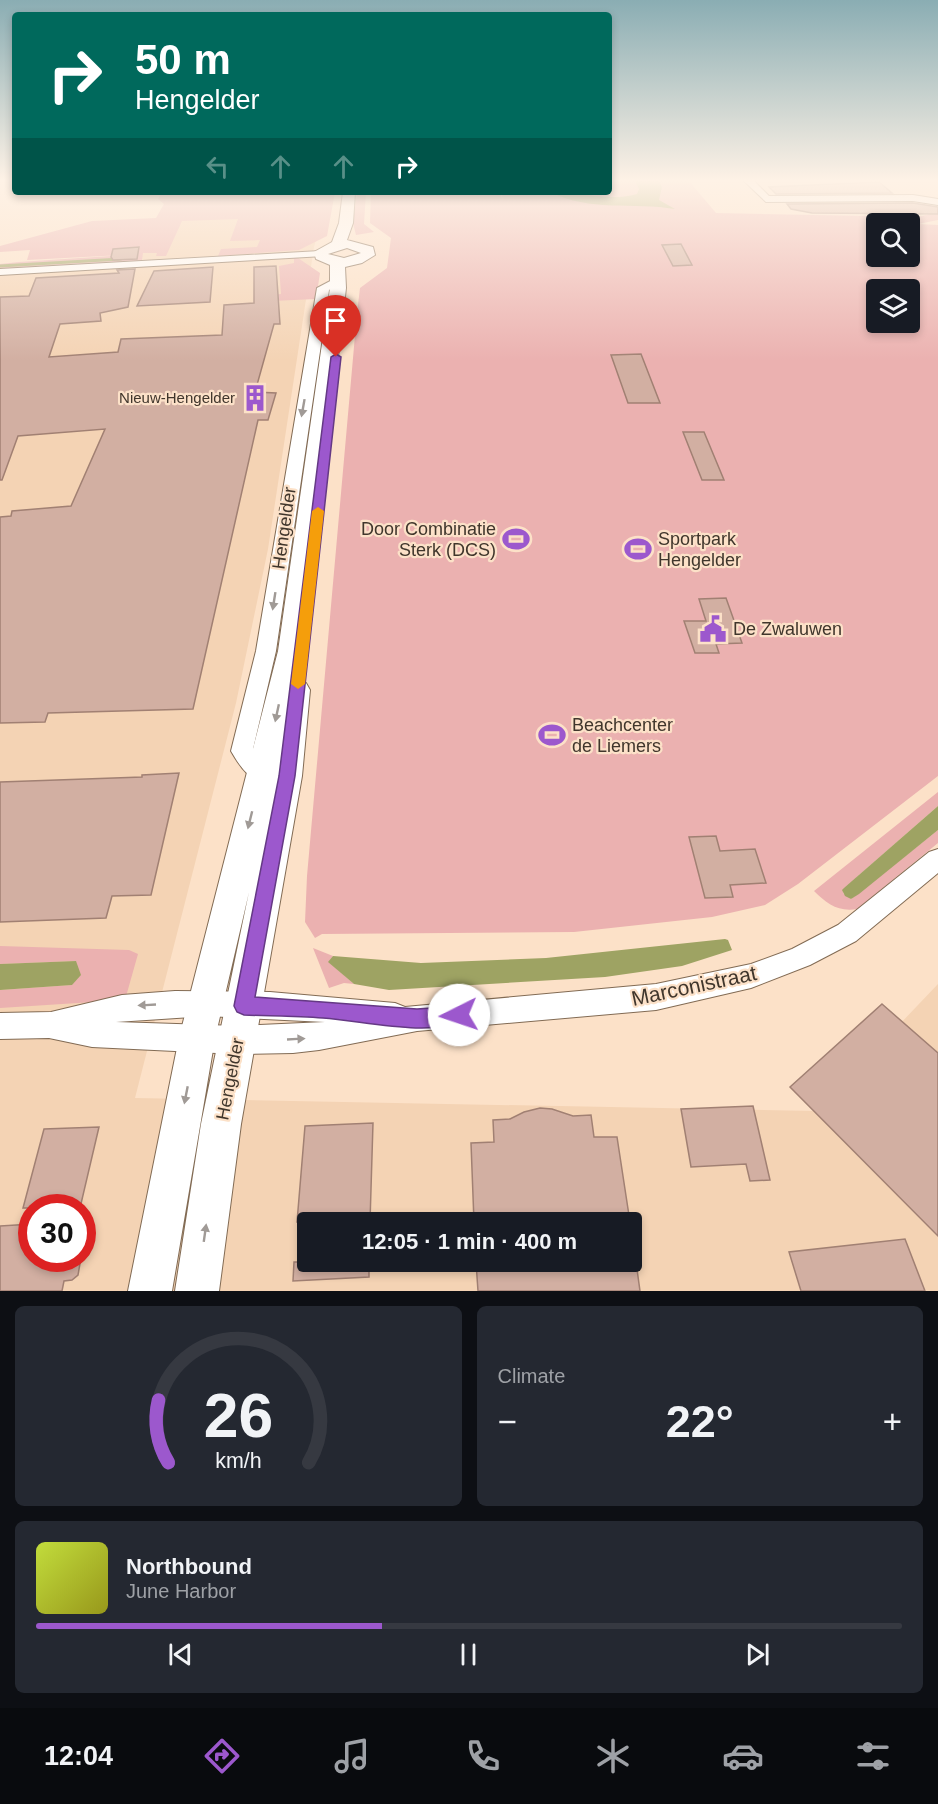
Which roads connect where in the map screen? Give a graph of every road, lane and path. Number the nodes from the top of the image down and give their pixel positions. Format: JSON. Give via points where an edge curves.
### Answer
{"nodes":[{"id":1,"x":344,"y":241,"type":"edge"},
{"id":2,"x":347,"y":241,"type":"edge"},
{"id":3,"x":320,"y":254,"type":"joint"},
{"id":4,"x":343,"y":259,"type":"junction"},
{"id":5,"x":0,"y":272,"type":"edge"},
{"id":6,"x":938,"y":859,"type":"edge"},
{"id":7,"x":201,"y":1021,"type":"junction"},
{"id":8,"x":240,"y":1023,"type":"junction"},
{"id":9,"x":0,"y":1026,"type":"edge"},
{"id":10,"x":150,"y":1291,"type":"edge"},
{"id":11,"x":197,"y":1291,"type":"edge"}],
"edges":[{"from":1,"to":4,"type":"main road","name":"Hengelder"},
{"from":2,"to":4,"type":"main road","name":"Hengelder"},
{"from":3,"to":4,"type":"main road","via":[[324,249]]},
{"from":3,"to":5,"type":"street"},
{"from":4,"to":7,"type":"main road","name":"Hengelder","one_way":true,"via":[[291,651]]},
{"from":4,"to":8,"type":"main road","name":"Hengelder","via":[[344,287],[287,776]]},
{"from":6,"to":8,"type":"street","name":"Marconistraat","via":[[847,933],[801,957],[751,976],[656,997],[417,1018],[319,1037]]},
{"from":7,"to":8,"type":"street","name":"Marconistraat"},
{"from":7,"to":9,"type":"street","name":"Marconistraat","via":[[92,1034],[49,1025]]},
{"from":7,"to":10,"type":"main road","name":"Hengelder","one_way":true},
{"from":11,"to":8,"type":"main road","name":"Hengelder","one_way":true}]}
